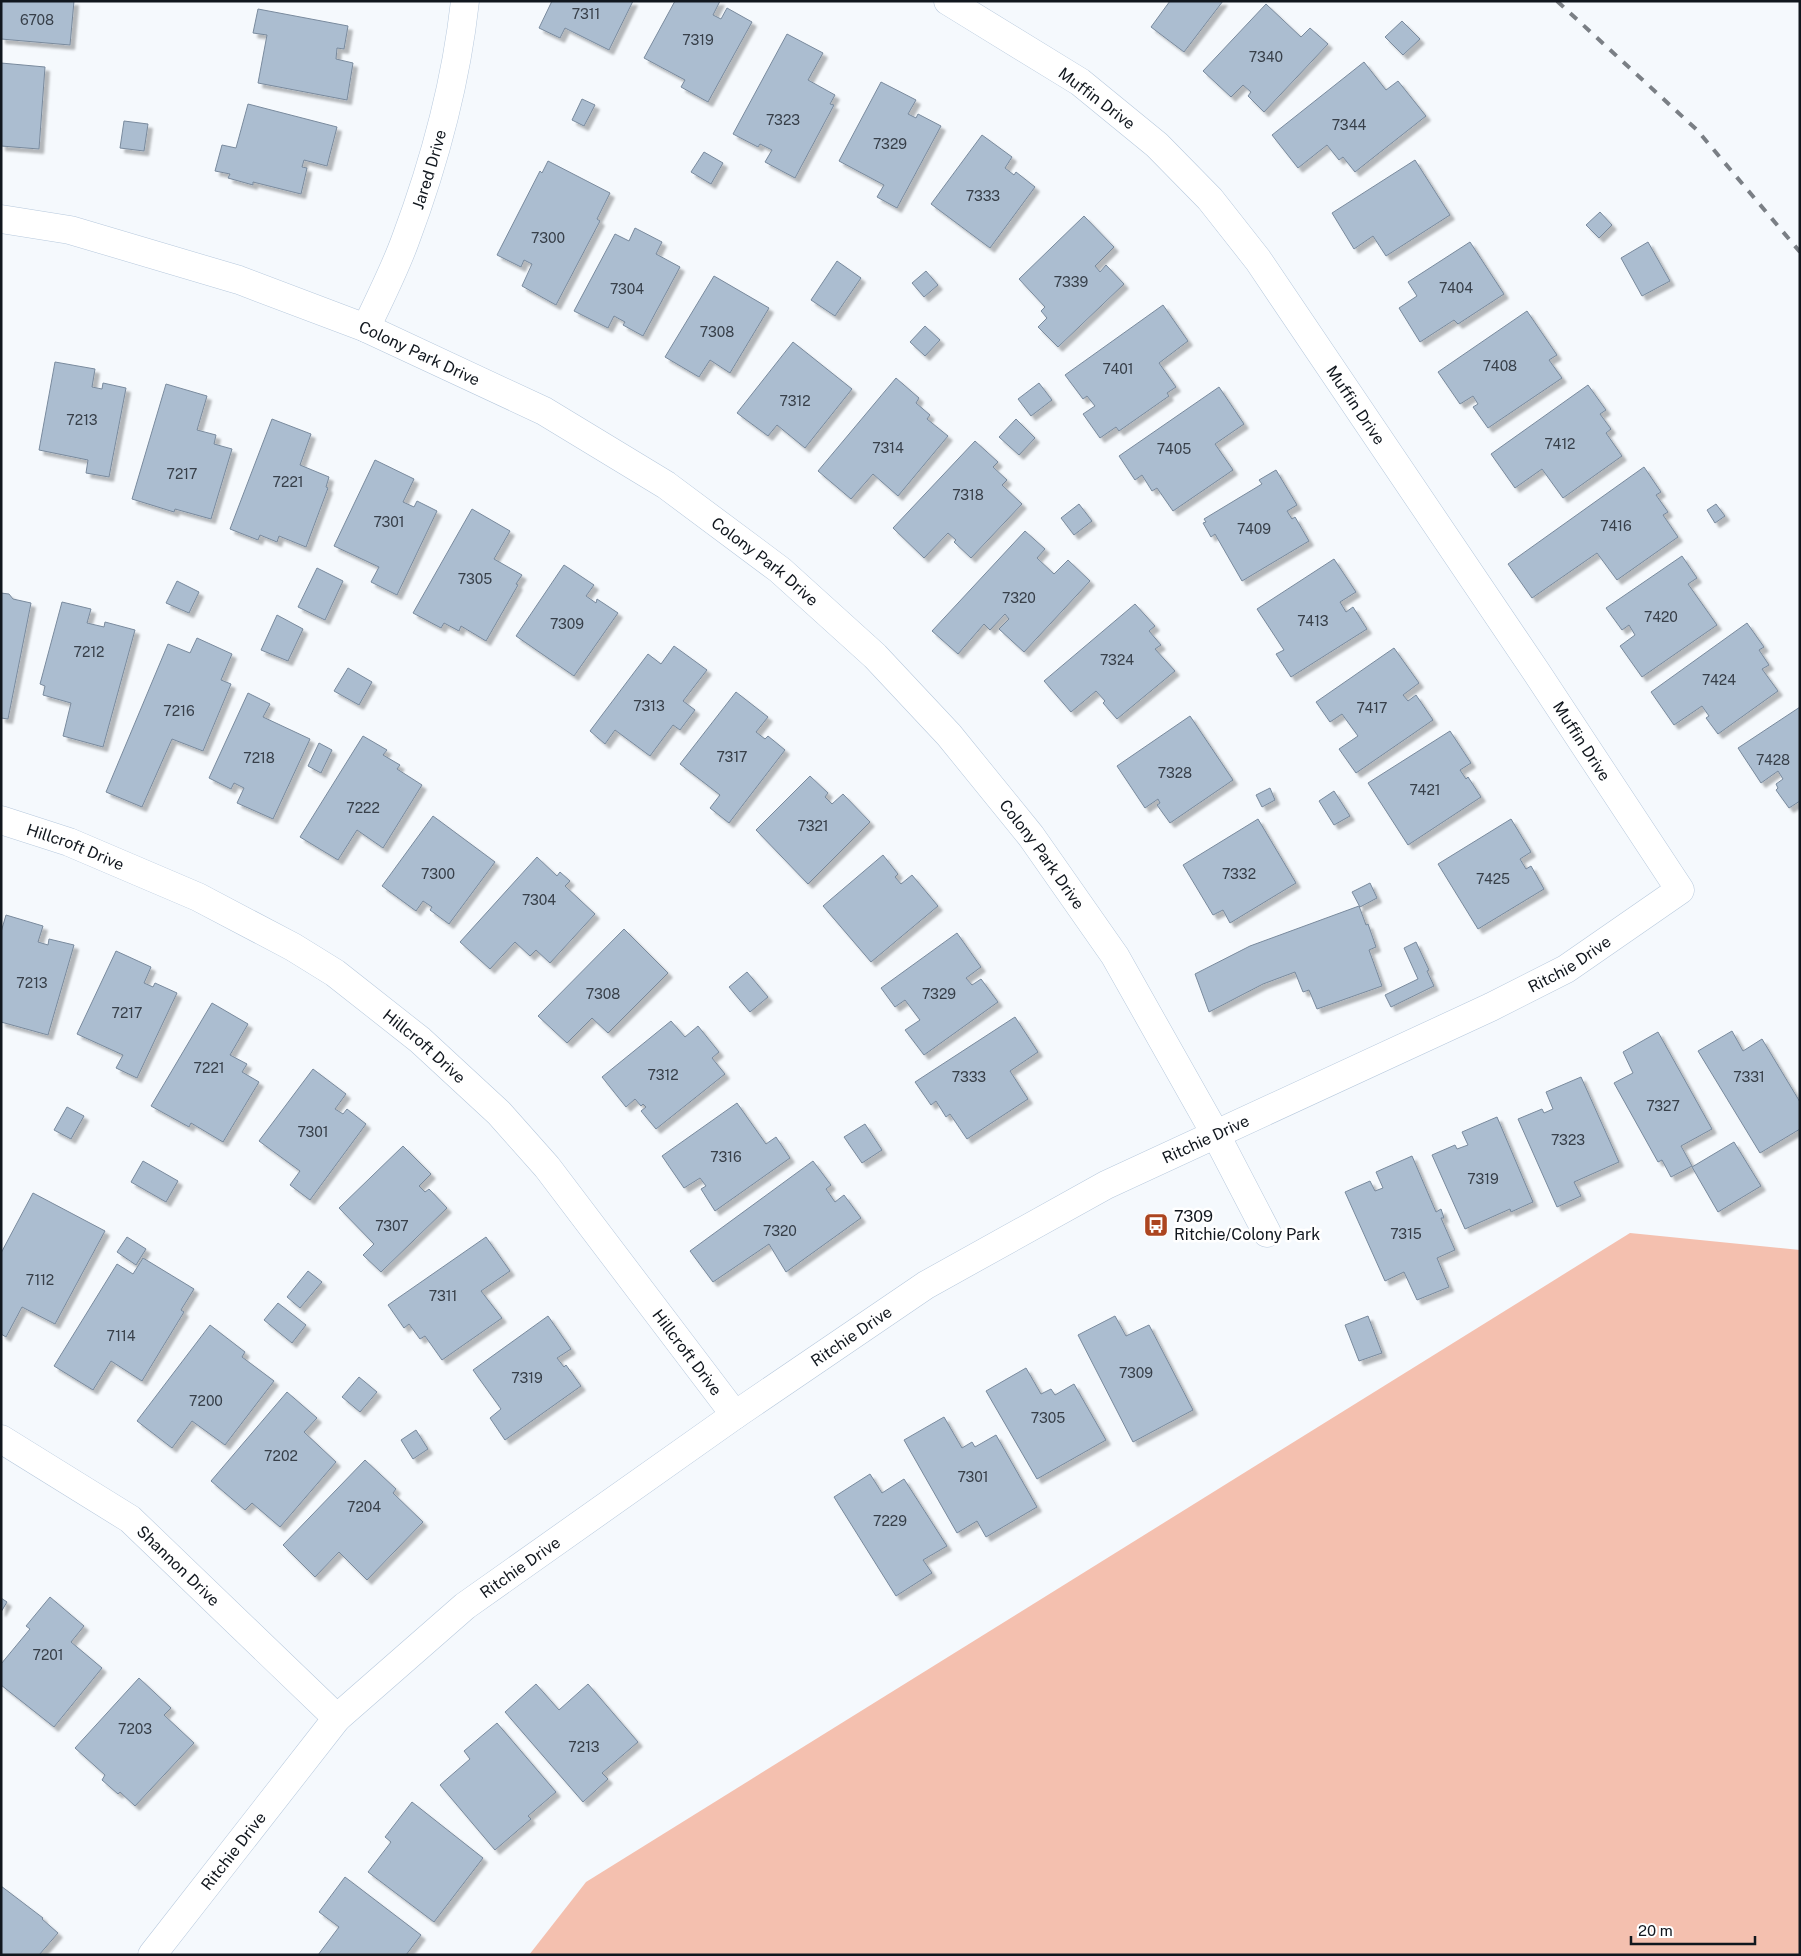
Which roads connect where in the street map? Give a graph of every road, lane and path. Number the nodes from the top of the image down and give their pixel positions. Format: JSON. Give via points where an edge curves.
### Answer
{"nodes":[{"id":1,"x":465,"y":1,"type":"edge"},
{"id":2,"x":948,"y":1,"type":"edge"},
{"id":3,"x":1,"y":219,"type":"edge"},
{"id":4,"x":366,"y":328,"type":"junction"},
{"id":5,"x":1,"y":820,"type":"edge"},
{"id":6,"x":1680,"y":890,"type":"joint"},
{"id":7,"x":1216,"y":1134,"type":"junction"},
{"id":8,"x":1267,"y":1233,"type":"dead end"},
{"id":9,"x":735,"y":1415,"type":"junction"},
{"id":10,"x":1,"y":1439,"type":"edge"},
{"id":11,"x":337,"y":1718,"type":"junction"},
{"id":12,"x":152,"y":1955,"type":"edge"}],
"edges":[{"from":1,"to":4,"type":"street","name":"Jared Drive","via":[[446,111],[432,160],[404,242]]},
{"from":2,"to":6,"type":"street","name":"Muffin Drive","via":[[1080,82],[1157,145],[1210,199],[1263,268]]},
{"from":3,"to":4,"type":"street","name":"Colony Park Drive","via":[[70,230],[239,280]]},
{"from":4,"to":7,"type":"street","name":"Colony Park Drive","via":[[544,411],[666,485],[780,570],[875,656],[949,735],[1031,836],[1115,956]]},
{"from":5,"to":9,"type":"street","name":"Hillcroft Drive","via":[[69,842],[215,906],[335,973],[420,1040],[500,1113],[547,1167]]},
{"from":6,"to":7,"type":"street","name":"Ritchie Drive","via":[[1566,969]]},
{"from":7,"to":8,"type":"street","name":"Colony Park Drive"},
{"from":7,"to":9,"type":"street","name":"Ritchie Drive","via":[[1106,1185],[926,1285]]},
{"from":9,"to":11,"type":"street","name":"Ritchie Drive","via":[[464,1606]]},
{"from":10,"to":11,"type":"street","name":"Shannon Drive","via":[[130,1519]]},
{"from":11,"to":12,"type":"street","name":"Ritchie Drive"}]}
